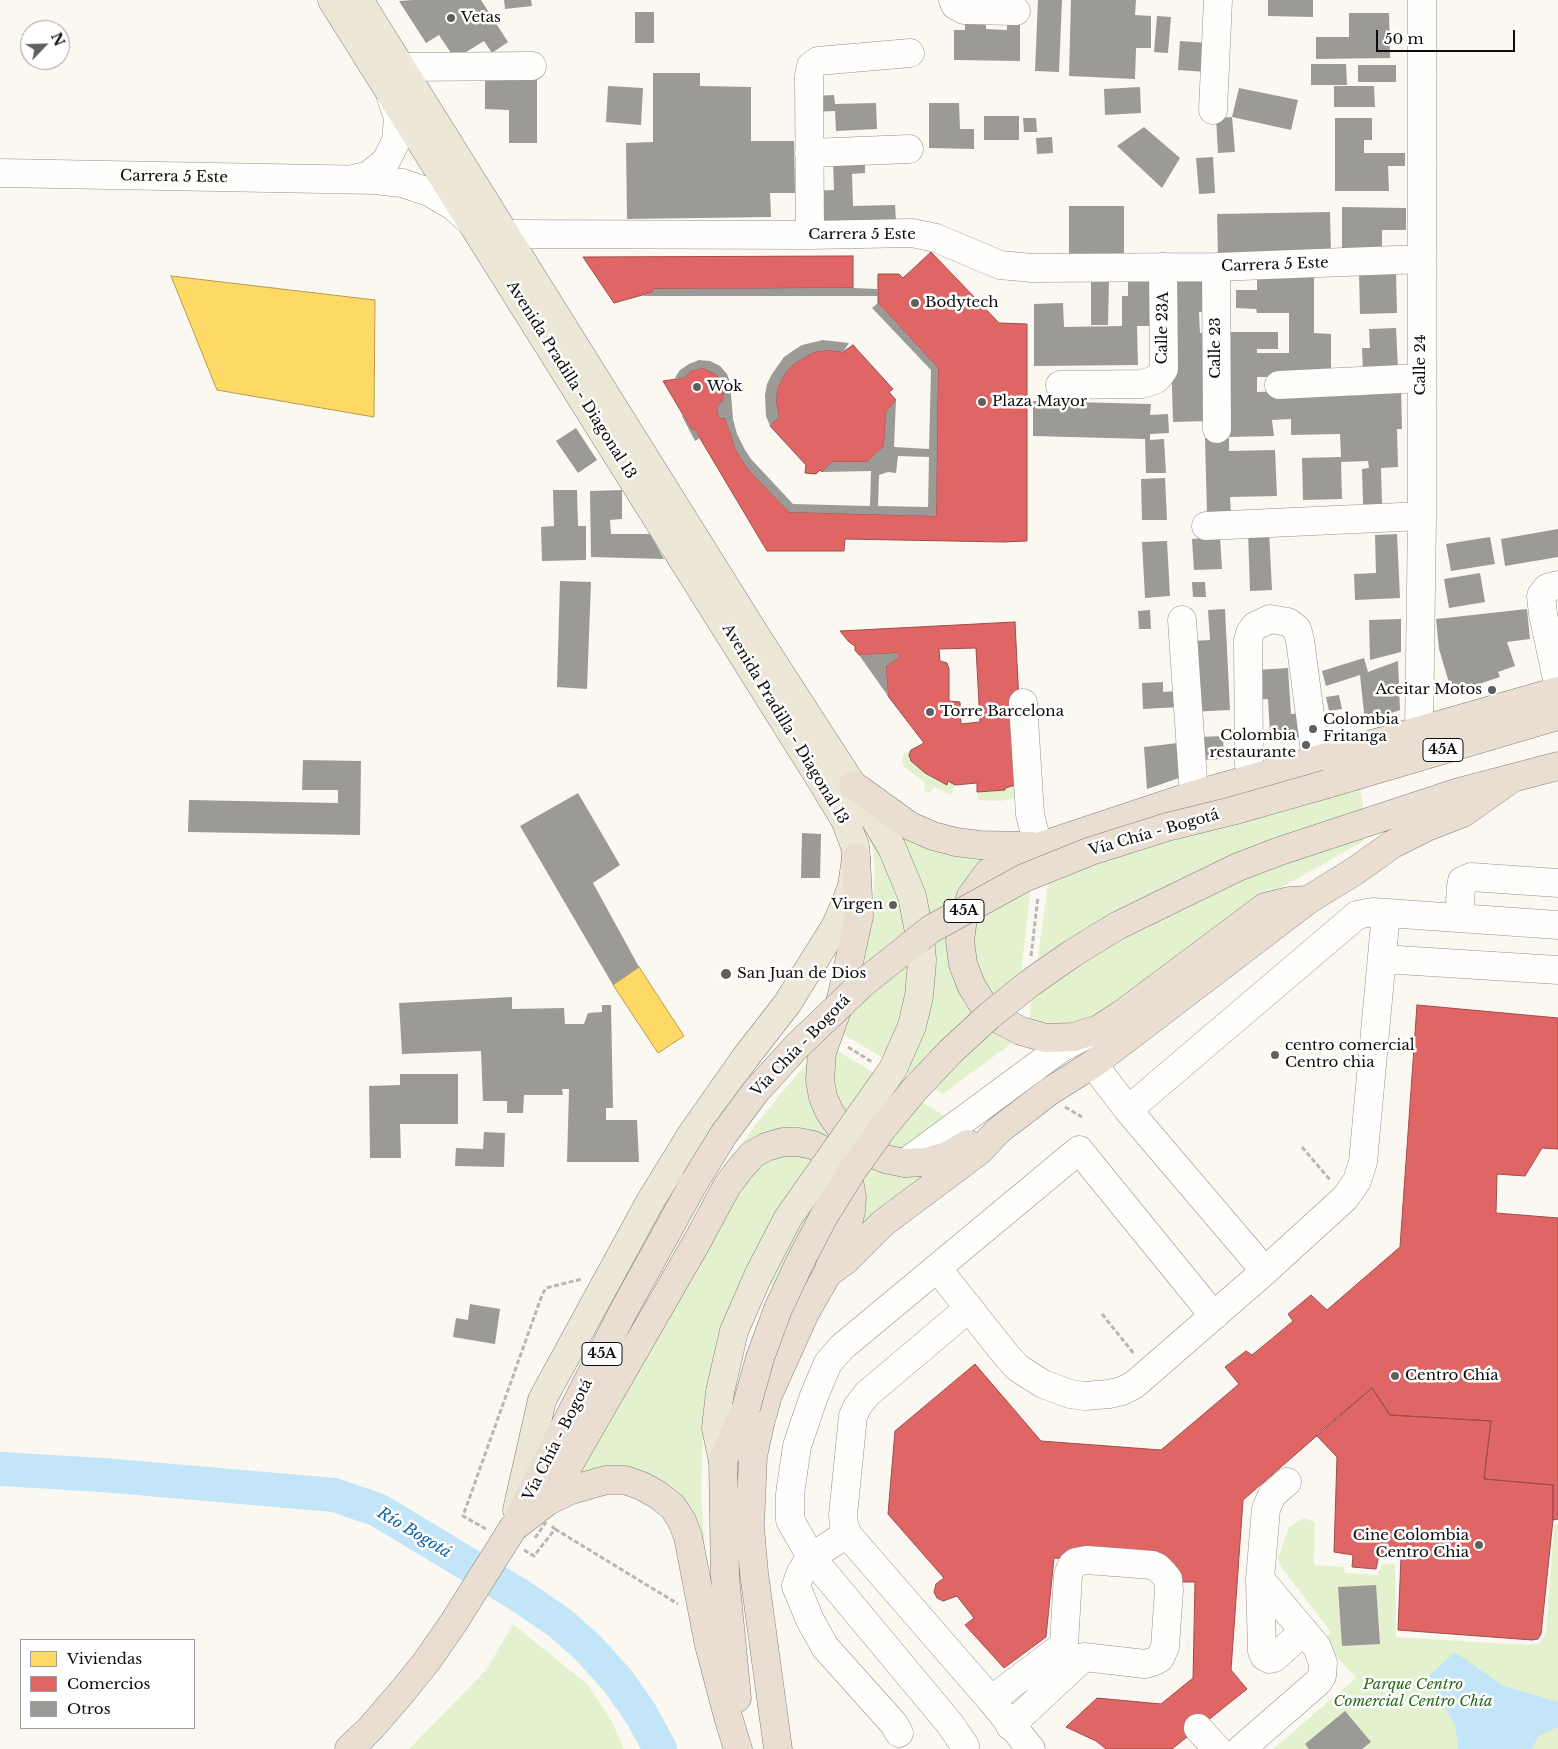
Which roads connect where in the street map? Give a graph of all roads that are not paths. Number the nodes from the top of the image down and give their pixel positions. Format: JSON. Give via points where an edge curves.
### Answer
{"nodes":[{"id":1,"x":332,"y":0,"type":"edge"},
{"id":2,"x":359,"y":0,"type":"edge"},
{"id":3,"x":953,"y":0,"type":"edge"},
{"id":4,"x":1218,"y":0,"type":"edge"},
{"id":5,"x":1422,"y":0,"type":"edge"},
{"id":6,"x":1016,"y":11,"type":"dead end"},
{"id":7,"x":910,"y":53,"type":"dead end"},
{"id":8,"x":532,"y":66,"type":"dead end"},
{"id":9,"x":401,"y":68,"type":"junction"},
{"id":10,"x":391,"y":97,"type":"junction"},
{"id":11,"x":1212,"y":110,"type":"dead end"},
{"id":12,"x":909,"y":149,"type":"dead end"},
{"id":13,"x":809,"y":153,"type":"junction"},
{"id":14,"x":0,"y":174,"type":"edge"},
{"id":15,"x":348,"y":180,"type":"junction"},
{"id":16,"x":473,"y":224,"type":"junction"},
{"id":17,"x":505,"y":234,"type":"junction"},
{"id":18,"x":810,"y":235,"type":"junction"},
{"id":19,"x":1422,"y":258,"type":"junction"},
{"id":20,"x":1163,"y":267,"type":"junction"},
{"id":21,"x":1216,"y":267,"type":"junction"},
{"id":22,"x":1421,"y":378,"type":"junction"},
{"id":23,"x":1060,"y":385,"type":"dead end"},
{"id":24,"x":1279,"y":385,"type":"dead end"},
{"id":25,"x":1216,"y":429,"type":"dead end"},
{"id":26,"x":1422,"y":516,"type":"junction"},
{"id":27,"x":1206,"y":526,"type":"dead end"},
{"id":28,"x":1558,"y":585,"type":"edge"},
{"id":29,"x":1182,"y":620,"type":"dead end"},
{"id":30,"x":1558,"y":684,"type":"edge"},
{"id":31,"x":1558,"y":690,"type":"edge"},
{"id":32,"x":1023,"y":703,"type":"dead end"},
{"id":33,"x":1558,"y":716,"type":"edge"},
{"id":34,"x":1420,"y":731,"type":"junction"},
{"id":35,"x":1558,"y":766,"type":"edge"},
{"id":36,"x":1322,"y":772,"type":"junction"},
{"id":37,"x":1250,"y":779,"type":"junction"},
{"id":38,"x":1511,"y":779,"type":"junction"},
{"id":39,"x":853,"y":785,"type":"junction"},
{"id":40,"x":1194,"y":795,"type":"junction"},
{"id":41,"x":1038,"y":847,"type":"junction"},
{"id":42,"x":856,"y":858,"type":"junction"},
{"id":43,"x":1558,"y":883,"type":"edge"},
{"id":44,"x":1308,"y":900,"type":"junction"},
{"id":45,"x":1386,"y":913,"type":"junction"},
{"id":46,"x":1459,"y":918,"type":"junction"},
{"id":47,"x":1558,"y":925,"type":"edge"},
{"id":48,"x":1382,"y":959,"type":"junction"},
{"id":49,"x":1558,"y":970,"type":"edge"},
{"id":50,"x":1099,"y":1029,"type":"junction"},
{"id":51,"x":1094,"y":1064,"type":"junction"},
{"id":52,"x":1128,"y":1110,"type":"junction"},
{"id":53,"x":998,"y":1130,"type":"junction"},
{"id":54,"x":905,"y":1163,"type":"junction"},
{"id":55,"x":937,"y":1268,"type":"junction"},
{"id":56,"x":1265,"y":1272,"type":"junction"},
{"id":57,"x":828,"y":1273,"type":"junction"},
{"id":58,"x":969,"y":1308,"type":"junction"},
{"id":59,"x":1214,"y":1316,"type":"junction"},
{"id":60,"x":723,"y":1461,"type":"junction"},
{"id":61,"x":1286,"y":1482,"type":"dead end"},
{"id":62,"x":548,"y":1513,"type":"junction"},
{"id":63,"x":513,"y":1528,"type":"junction"},
{"id":64,"x":848,"y":1534,"type":"junction"},
{"id":65,"x":811,"y":1557,"type":"junction"},
{"id":66,"x":1260,"y":1578,"type":"junction"},
{"id":67,"x":1304,"y":1631,"type":"junction"},
{"id":68,"x":991,"y":1700,"type":"junction"},
{"id":69,"x":1010,"y":1726,"type":"junction"},
{"id":70,"x":1198,"y":1728,"type":"dead end"},
{"id":71,"x":900,"y":1733,"type":"dead end"},
{"id":72,"x":964,"y":1746,"type":"dead end"},
{"id":73,"x":348,"y":1749,"type":"edge"},
{"id":74,"x":738,"y":1749,"type":"edge"},
{"id":75,"x":746,"y":1749,"type":"edge"},
{"id":76,"x":778,"y":1749,"type":"edge"},
{"id":77,"x":1030,"y":1749,"type":"edge"},
{"id":78,"x":1217,"y":1749,"type":"edge"},
{"id":79,"x":1241,"y":1749,"type":"edge"}],
"edges":[{"from":1,"to":10,"type":"main road","name":"Avenida Pradilla - Diagonal 13"},
{"from":2,"to":9,"type":"main road","name":"Avenida Pradilla - Diagonal 13"},
{"from":3,"to":6,"type":"street","via":[[964,10]]},
{"from":4,"to":11,"type":"street"},
{"from":5,"to":19,"type":"street","name":"Calle 24"},
{"from":7,"to":13,"type":"street","via":[[818,61],[811,66]]},
{"from":8,"to":9,"type":"street"},
{"from":9,"to":17,"type":"main road","name":"Avenida Pradilla - Diagonal 13"},
{"from":10,"to":15,"type":"street","name":"Carrera 5 Este","via":[[398,118],[396,140],[386,161],[369,175]]},
{"from":10,"to":16,"type":"main road","name":"Avenida Pradilla - Diagonal 13"},
{"from":12,"to":13,"type":"street"},
{"from":13,"to":18,"type":"street"},
{"from":14,"to":15,"type":"street","name":"Carrera 5 Este"},
{"from":15,"to":16,"type":"street","name":"Carrera 5 Este","via":[[402,183],[429,192],[453,206]]},
{"from":16,"to":42,"type":"main road","name":"Avenida Pradilla - Diagonal 13","via":[[845,820]]},
{"from":17,"to":18,"type":"street","name":"Carrera 5 Este"},
{"from":17,"to":39,"type":"main road","name":"Avenida Pradilla - Diagonal 13"},
{"from":18,"to":20,"type":"street","name":"Carrera 5 Este","via":[[912,233],[936,238],[1000,266]]},
{"from":19,"to":21,"type":"street","name":"Carrera 5 Este"},
{"from":19,"to":22,"type":"street","name":"Calle 24"},
{"from":20,"to":21,"type":"street","name":"Carrera 5 Este"},
{"from":20,"to":23,"type":"street","name":"Calle 23A","via":[[1164,369],[1160,375],[1142,384]]},
{"from":21,"to":25,"type":"street","name":"Calle 23"},
{"from":22,"to":24,"type":"street"},
{"from":22,"to":26,"type":"street","name":"Calle 24"},
{"from":26,"to":27,"type":"street"},
{"from":26,"to":34,"type":"street","name":"Calle 24"},
{"from":28,"to":30,"type":"street","via":[[1548,588],[1541,596]]},
{"from":29,"to":40,"type":"street"},
{"from":31,"to":34,"type":"highway"},
{"from":32,"to":41,"type":"street","via":[[1030,814]]},
{"from":33,"to":36,"type":"highway","name":"Vía Chía - Bogotá","number":"45A"},
{"from":34,"to":36,"type":"highway"},
{"from":35,"to":38,"type":"highway"},
{"from":36,"to":37,"type":"highway"},
{"from":36,"to":37,"type":"street","via":[[1297,630],[1288,622],[1270,619],[1255,626],[1248,641]]},
{"from":36,"to":63,"type":"highway","name":"Vía Chía - Bogotá","number":"45A","bridge":true,"via":[[1232,811],[1091,851],[1024,878],[931,929],[862,984],[756,1090],[724,1134],[624,1310]]},
{"from":37,"to":40,"type":"highway"},
{"from":38,"to":44,"type":"highway","via":[[1463,813],[1393,844]]},
{"from":38,"to":60,"type":"highway","bridge":true,"via":[[1459,792],[1238,867],[1117,926],[1010,999],[951,1051],[916,1089],[882,1129],[824,1216],[772,1326],[746,1408]]},
{"from":39,"to":41,"type":"highway","via":[[910,826],[933,836],[980,845]]},
{"from":39,"to":60,"type":"main road","name":"Avenida Pradilla - Diagonal 13","bridge":true,"via":[[903,871],[912,896],[922,962],[919,996],[912,1026],[893,1069],[788,1218],[734,1332],[720,1392],[716,1428]]},
{"from":40,"to":41,"type":"highway"},
{"from":41,"to":50,"type":"highway","via":[[1011,856],[988,873],[972,896],[963,918],[960,940],[963,964],[983,1005],[1021,1032],[1055,1038],[1073,1037]]},
{"from":42,"to":54,"type":"highway","via":[[859,916],[841,999],[822,1052],[820,1080],[829,1111],[852,1141],[886,1159]]},
{"from":42,"to":63,"type":"main road","name":"Avenida Pradilla - Diagonal 13","via":[[852,886],[835,926],[787,1004],[691,1135],[656,1192],[542,1400]]},
{"from":43,"to":46,"type":"street","via":[[1470,877],[1462,881],[1460,887]]},
{"from":44,"to":50,"type":"highway","via":[[1265,906]]},
{"from":44,"to":51,"type":"highway"},
{"from":45,"to":46,"type":"street"},
{"from":45,"to":48,"type":"street"},
{"from":45,"to":52,"type":"street","via":[[1368,912],[1351,919]]},
{"from":46,"to":47,"type":"street"},
{"from":48,"to":49,"type":"street"},
{"from":48,"to":56,"type":"street","via":[[1363,1162],[1357,1181],[1346,1198]]},
{"from":50,"to":54,"type":"street","via":[[1061,1048]]},
{"from":51,"to":52,"type":"street"},
{"from":51,"to":53,"type":"highway","via":[[1050,1090]]},
{"from":52,"to":56,"type":"street"},
{"from":53,"to":54,"type":"highway","via":[[947,1156]]},
{"from":53,"to":57,"type":"highway","via":[[978,1152],[883,1224],[845,1262]]},
{"from":55,"to":58,"type":"street"},
{"from":55,"to":59,"type":"street","via":[[1079,1150]]},
{"from":55,"to":65,"type":"street","via":[[842,1347],[824,1372],[797,1446],[790,1494],[790,1520]]},
{"from":56,"to":59,"type":"street"},
{"from":57,"to":62,"type":"highway","via":[[834,1250],[852,1211],[851,1192],[844,1172],[836,1161],[813,1145],[783,1142],[766,1147],[752,1155],[727,1186]]},
{"from":57,"to":76,"type":"highway","via":[[805,1313],[768,1395],[753,1456],[752,1555]]},
{"from":58,"to":59,"type":"street","via":[[1018,1368],[1042,1384],[1085,1396],[1109,1394],[1134,1385]]},
{"from":58,"to":64,"type":"street","via":[[867,1394],[857,1407],[853,1416],[843,1515]]},
{"from":60,"to":75,"type":"highway","via":[[725,1576],[736,1689]]},
{"from":61,"to":66,"type":"street","via":[[1272,1495],[1266,1509]]},
{"from":62,"to":63,"type":"highway"},
{"from":62,"to":74,"type":"highway","via":[[590,1484],[606,1480],[625,1480],[642,1486],[673,1507],[688,1537],[709,1645]]},
{"from":63,"to":73,"type":"highway","name":"Vía Chía - Bogotá","number":"45A","bridge":true,"via":[[427,1661],[370,1729]]},
{"from":64,"to":65,"type":"street"},
{"from":64,"to":68,"type":"street"},
{"from":65,"to":71,"type":"street","via":[[800,1572],[796,1586],[810,1620],[825,1647]]},
{"from":65,"to":72,"type":"street","via":[[950,1724]]},
{"from":66,"to":67,"type":"street"},
{"from":66,"to":67,"type":"street","via":[[1264,1656],[1274,1658]]},
{"from":67,"to":79,"type":"street","via":[[1321,1655],[1322,1676]]},
{"from":68,"to":69,"type":"street"},
{"from":68,"to":69,"type":"street","via":[[1074,1651]]},
{"from":69,"to":77,"type":"street"},
{"from":70,"to":78,"type":"street"}]}
